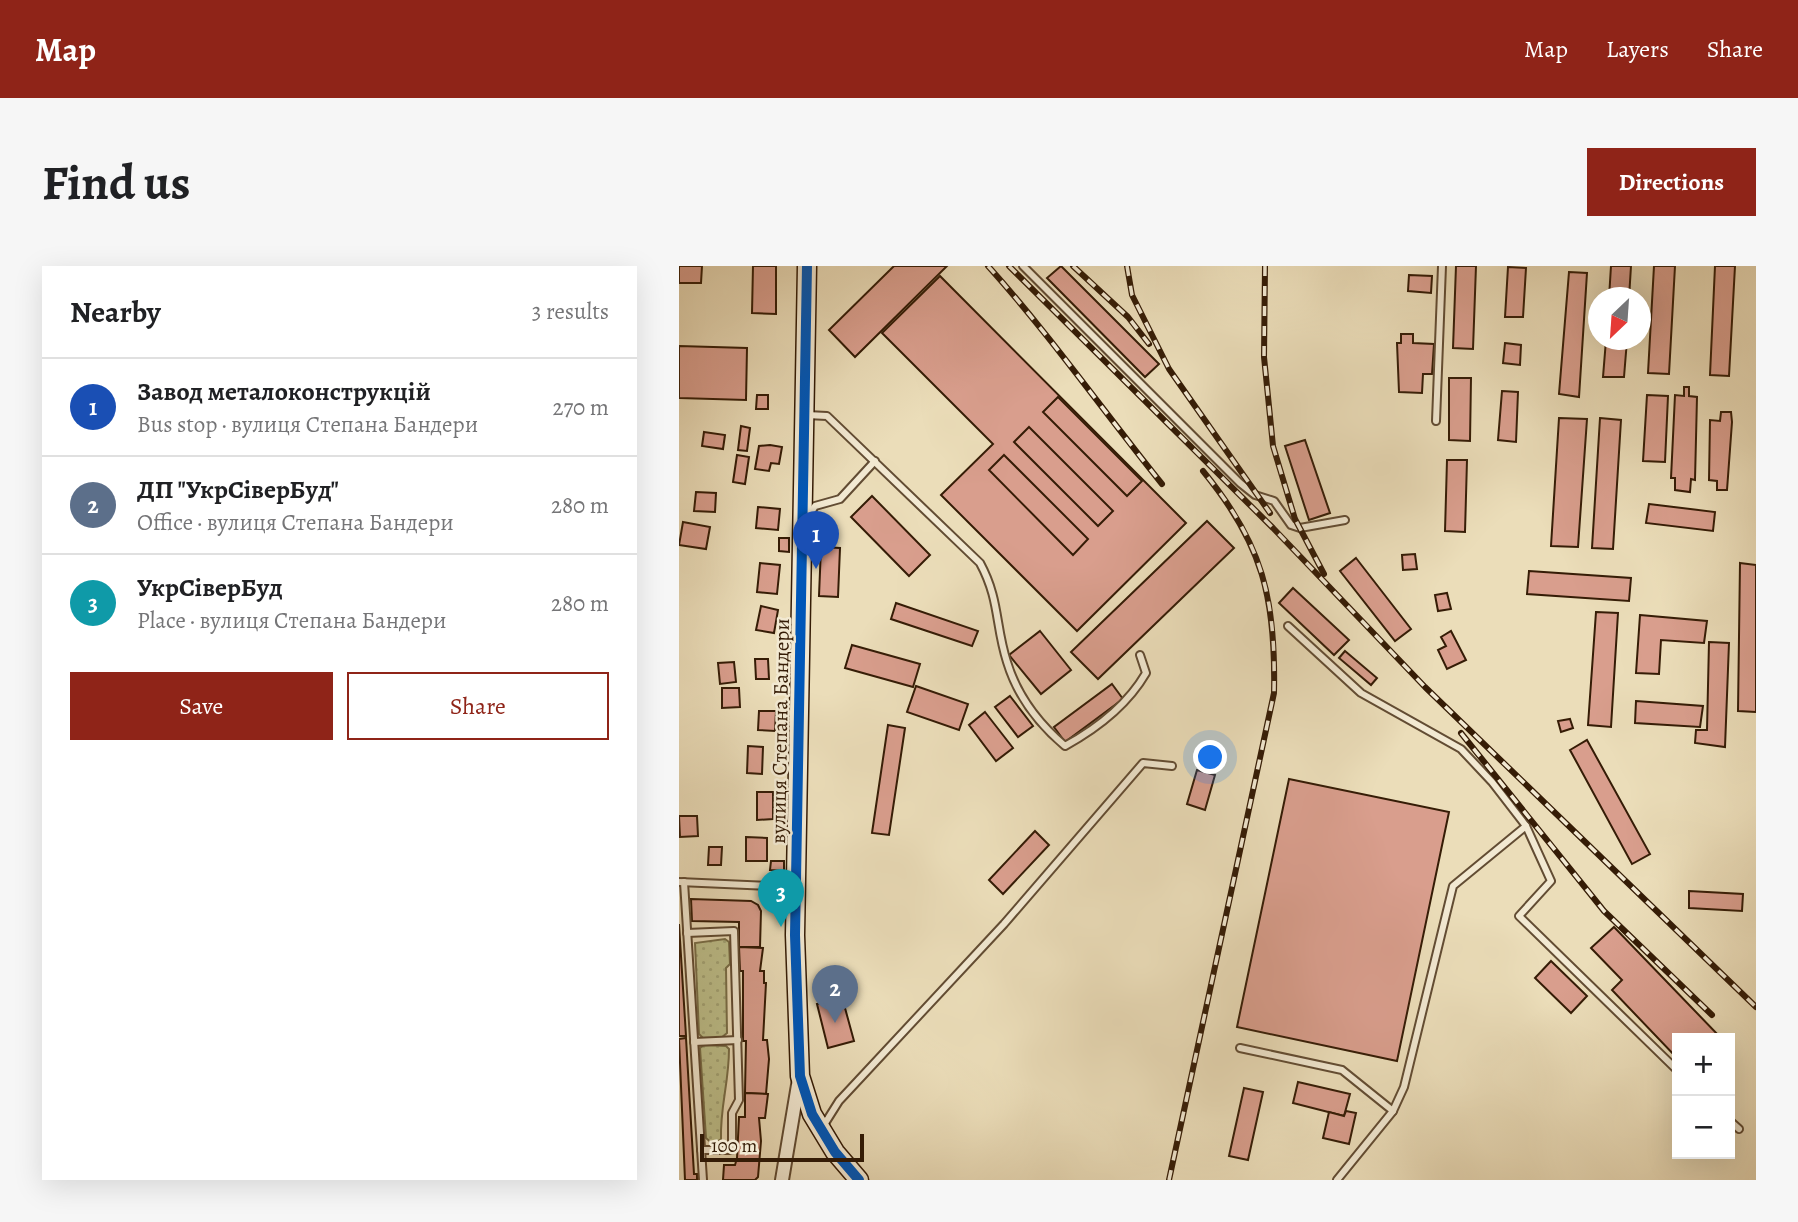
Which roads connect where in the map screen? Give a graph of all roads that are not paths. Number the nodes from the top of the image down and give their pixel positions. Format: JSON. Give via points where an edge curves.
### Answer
{"nodes":[{"id":1,"x":807,"y":266,"type":"edge"},
{"id":2,"x":1023,"y":266,"type":"edge"},
{"id":3,"x":1441,"y":266,"type":"edge"},
{"id":4,"x":805,"y":415,"type":"junction"},
{"id":5,"x":1436,"y":421,"type":"dead end"},
{"id":6,"x":875,"y":461,"type":"junction"},
{"id":7,"x":1345,"y":520,"type":"dead end"},
{"id":8,"x":804,"y":524,"type":"junction"},
{"id":9,"x":1288,"y":626,"type":"dead end"},
{"id":10,"x":1140,"y":655,"type":"dead end"},
{"id":11,"x":1172,"y":766,"type":"dead end"},
{"id":12,"x":1526,"y":826,"type":"junction"},
{"id":13,"x":681,"y":882,"type":"edge"},
{"id":14,"x":796,"y":887,"type":"junction"},
{"id":15,"x":687,"y":933,"type":"junction"},
{"id":16,"x":738,"y":1040,"type":"junction"},
{"id":17,"x":694,"y":1042,"type":"junction"},
{"id":18,"x":1240,"y":1048,"type":"dead end"},
{"id":19,"x":1672,"y":1065,"type":"edge"},
{"id":20,"x":800,"y":1076,"type":"junction"},
{"id":21,"x":1393,"y":1111,"type":"junction"},
{"id":22,"x":1735,"y":1126,"type":"edge"},
{"id":23,"x":821,"y":1129,"type":"junction"},
{"id":24,"x":1738,"y":1129,"type":"dead end"},
{"id":25,"x":701,"y":1150,"type":"junction"},
{"id":26,"x":703,"y":1180,"type":"edge"},
{"id":27,"x":782,"y":1180,"type":"edge"},
{"id":28,"x":859,"y":1180,"type":"edge"},
{"id":29,"x":1337,"y":1180,"type":"edge"}],
"edges":[{"from":1,"to":4,"type":"street","name":"вулиця Степана Бандери"},
{"from":2,"to":7,"type":"lane","via":[[1240,483],[1255,495],[1274,501],[1291,525],[1300,528]]},
{"from":3,"to":5,"type":"lane"},
{"from":4,"to":6,"type":"lane","via":[[827,416]]},
{"from":4,"to":8,"type":"street","name":"вулиця Степана Бандери"},
{"from":6,"to":8,"type":"lane","via":[[840,499],[815,506]]},
{"from":6,"to":10,"type":"lane","via":[[980,563],[993,587],[1006,661],[1020,692],[1045,730],[1065,746],[1111,714],[1137,688],[1146,673]]},
{"from":8,"to":14,"type":"street","name":"вулиця Степана Бандери"},
{"from":9,"to":12,"type":"lane","via":[[1361,693],[1461,749]]},
{"from":11,"to":23,"type":"lane","via":[[1143,763],[1005,924],[839,1101]]},
{"from":12,"to":19,"type":"lane","via":[[1551,881],[1518,916]]},
{"from":12,"to":21,"type":"lane","via":[[1453,887],[1404,1087]]},
{"from":13,"to":14,"type":"lane"},
{"from":13,"to":15,"type":"lane"},
{"from":14,"to":20,"type":"street","name":"вулиця Степана Бандери"},
{"from":15,"to":16,"type":"lane","via":[[734,931]]},
{"from":15,"to":17,"type":"lane"},
{"from":16,"to":17,"type":"lane"},
{"from":16,"to":25,"type":"lane","via":[[739,1100],[732,1113],[732,1150]]},
{"from":17,"to":25,"type":"lane"},
{"from":18,"to":21,"type":"lane","via":[[1342,1070]]},
{"from":20,"to":23,"type":"street","name":"вулиця Степана Бандери"},
{"from":20,"to":27,"type":"street"},
{"from":21,"to":29,"type":"lane"},
{"from":22,"to":24,"type":"lane"},
{"from":23,"to":28,"type":"street","name":"вулиця Степана Бандери"},
{"from":25,"to":26,"type":"lane"}]}
